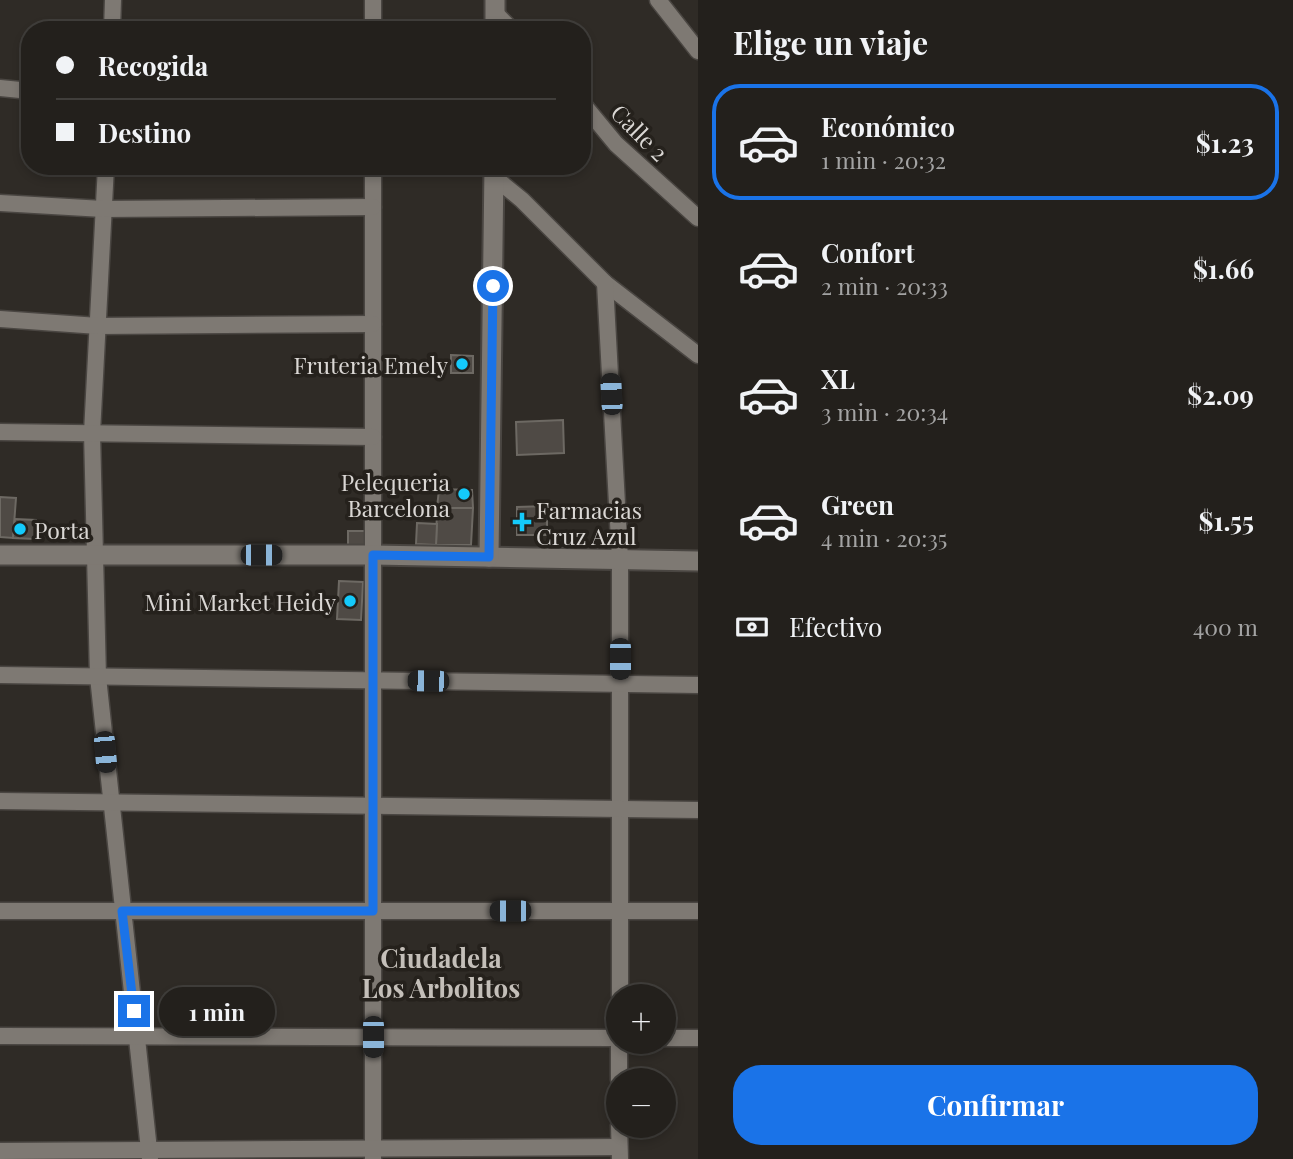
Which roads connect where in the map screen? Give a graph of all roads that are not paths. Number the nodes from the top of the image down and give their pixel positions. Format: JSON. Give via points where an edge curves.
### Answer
{"nodes":[{"id":1,"x":113,"y":0,"type":"edge"},
{"id":2,"x":373,"y":0,"type":"edge"},
{"id":3,"x":657,"y":0,"type":"edge"},
{"id":4,"x":112,"y":21,"type":"edge"},
{"id":5,"x":373,"y":21,"type":"edge"},
{"id":6,"x":698,"y":51,"type":"edge"},
{"id":7,"x":0,"y":88,"type":"edge"},
{"id":8,"x":21,"y":90,"type":"edge"},
{"id":9,"x":591,"y":114,"type":"edge"},
{"id":10,"x":105,"y":175,"type":"edge"},
{"id":11,"x":373,"y":175,"type":"edge"},
{"id":12,"x":494,"y":175,"type":"edge"},
{"id":13,"x":497,"y":175,"type":"edge"},
{"id":14,"x":0,"y":203,"type":"edge"},
{"id":15,"x":373,"y":207,"type":"junction"},
{"id":16,"x":103,"y":209,"type":"junction"},
{"id":17,"x":698,"y":218,"type":"edge"},
{"id":18,"x":604,"y":283,"type":"junction"},
{"id":19,"x":0,"y":319,"type":"edge"},
{"id":20,"x":373,"y":324,"type":"junction"},
{"id":21,"x":98,"y":326,"type":"junction"},
{"id":22,"x":698,"y":355,"type":"edge"},
{"id":23,"x":0,"y":432,"type":"edge"},
{"id":24,"x":92,"y":433,"type":"junction"},
{"id":25,"x":373,"y":437,"type":"junction"},
{"id":26,"x":0,"y":555,"type":"edge"},
{"id":27,"x":373,"y":555,"type":"junction"},
{"id":28,"x":94,"y":556,"type":"junction"},
{"id":29,"x":489,"y":557,"type":"junction"},
{"id":30,"x":620,"y":559,"type":"junction"},
{"id":31,"x":698,"y":561,"type":"edge"},
{"id":32,"x":0,"y":675,"type":"edge"},
{"id":33,"x":99,"y":677,"type":"junction"},
{"id":34,"x":373,"y":681,"type":"junction"},
{"id":35,"x":620,"y":684,"type":"junction"},
{"id":36,"x":698,"y":685,"type":"edge"},
{"id":37,"x":0,"y":801,"type":"edge"},
{"id":38,"x":110,"y":803,"type":"junction"},
{"id":39,"x":373,"y":806,"type":"junction"},
{"id":40,"x":620,"y":810,"type":"junction"},
{"id":41,"x":698,"y":810,"type":"edge"},
{"id":42,"x":0,"y":911,"type":"edge"},
{"id":43,"x":122,"y":911,"type":"junction"},
{"id":44,"x":373,"y":911,"type":"junction"},
{"id":45,"x":620,"y":911,"type":"junction"},
{"id":46,"x":698,"y":911,"type":"edge"},
{"id":47,"x":620,"y":984,"type":"edge"},
{"id":48,"x":0,"y":1036,"type":"edge"},
{"id":49,"x":136,"y":1036,"type":"junction"},
{"id":50,"x":373,"y":1037,"type":"junction"},
{"id":51,"x":676,"y":1038,"type":"edge"},
{"id":52,"x":698,"y":1038,"type":"edge"},
{"id":53,"x":606,"y":1040,"type":"edge"},
{"id":54,"x":0,"y":1151,"type":"edge"},
{"id":55,"x":620,"y":1153,"type":"edge"},
{"id":56,"x":373,"y":1154,"type":"edge"},
{"id":57,"x":150,"y":1155,"type":"edge"}],
"edges":[{"from":1,"to":4,"type":"street"},
{"from":2,"to":5,"type":"street"},
{"from":3,"to":6,"type":"street"},
{"from":7,"to":8,"type":"street"},
{"from":9,"to":17,"type":"street","name":"Calle 2","via":[[616,144]]},
{"from":10,"to":16,"type":"street"},
{"from":11,"to":15,"type":"street"},
{"from":12,"to":29,"type":"street"},
{"from":13,"to":18,"type":"street"},
{"from":14,"to":16,"type":"street"},
{"from":15,"to":16,"type":"street"},
{"from":15,"to":20,"type":"street"},
{"from":16,"to":21,"type":"street"},
{"from":18,"to":22,"type":"street"},
{"from":18,"to":30,"type":"street"},
{"from":19,"to":21,"type":"street"},
{"from":20,"to":21,"type":"street"},
{"from":20,"to":25,"type":"street"},
{"from":21,"to":24,"type":"street"},
{"from":23,"to":24,"type":"street"},
{"from":24,"to":25,"type":"street"},
{"from":24,"to":28,"type":"street"},
{"from":25,"to":27,"type":"street"},
{"from":26,"to":28,"type":"street"},
{"from":27,"to":28,"type":"street"},
{"from":27,"to":29,"type":"street"},
{"from":27,"to":34,"type":"street"},
{"from":28,"to":33,"type":"street"},
{"from":29,"to":30,"type":"street"},
{"from":30,"to":31,"type":"street"},
{"from":30,"to":35,"type":"street"},
{"from":32,"to":33,"type":"street"},
{"from":33,"to":34,"type":"street"},
{"from":33,"to":38,"type":"street"},
{"from":34,"to":35,"type":"street"},
{"from":34,"to":39,"type":"street"},
{"from":35,"to":36,"type":"street"},
{"from":35,"to":40,"type":"street"},
{"from":37,"to":38,"type":"street"},
{"from":38,"to":39,"type":"street"},
{"from":38,"to":43,"type":"street"},
{"from":39,"to":40,"type":"street"},
{"from":39,"to":44,"type":"street"},
{"from":40,"to":41,"type":"street"},
{"from":40,"to":45,"type":"street"},
{"from":42,"to":43,"type":"street"},
{"from":43,"to":44,"type":"street"},
{"from":43,"to":49,"type":"street"},
{"from":44,"to":45,"type":"street"},
{"from":44,"to":50,"type":"street"},
{"from":45,"to":46,"type":"street"},
{"from":45,"to":47,"type":"street"},
{"from":48,"to":49,"type":"street"},
{"from":49,"to":50,"type":"street"},
{"from":49,"to":57,"type":"street"},
{"from":50,"to":53,"type":"street"},
{"from":50,"to":56,"type":"street"},
{"from":51,"to":52,"type":"street"},
{"from":54,"to":57,"type":"street"},
{"from":55,"to":56,"type":"street"},
{"from":56,"to":57,"type":"street"}]}
